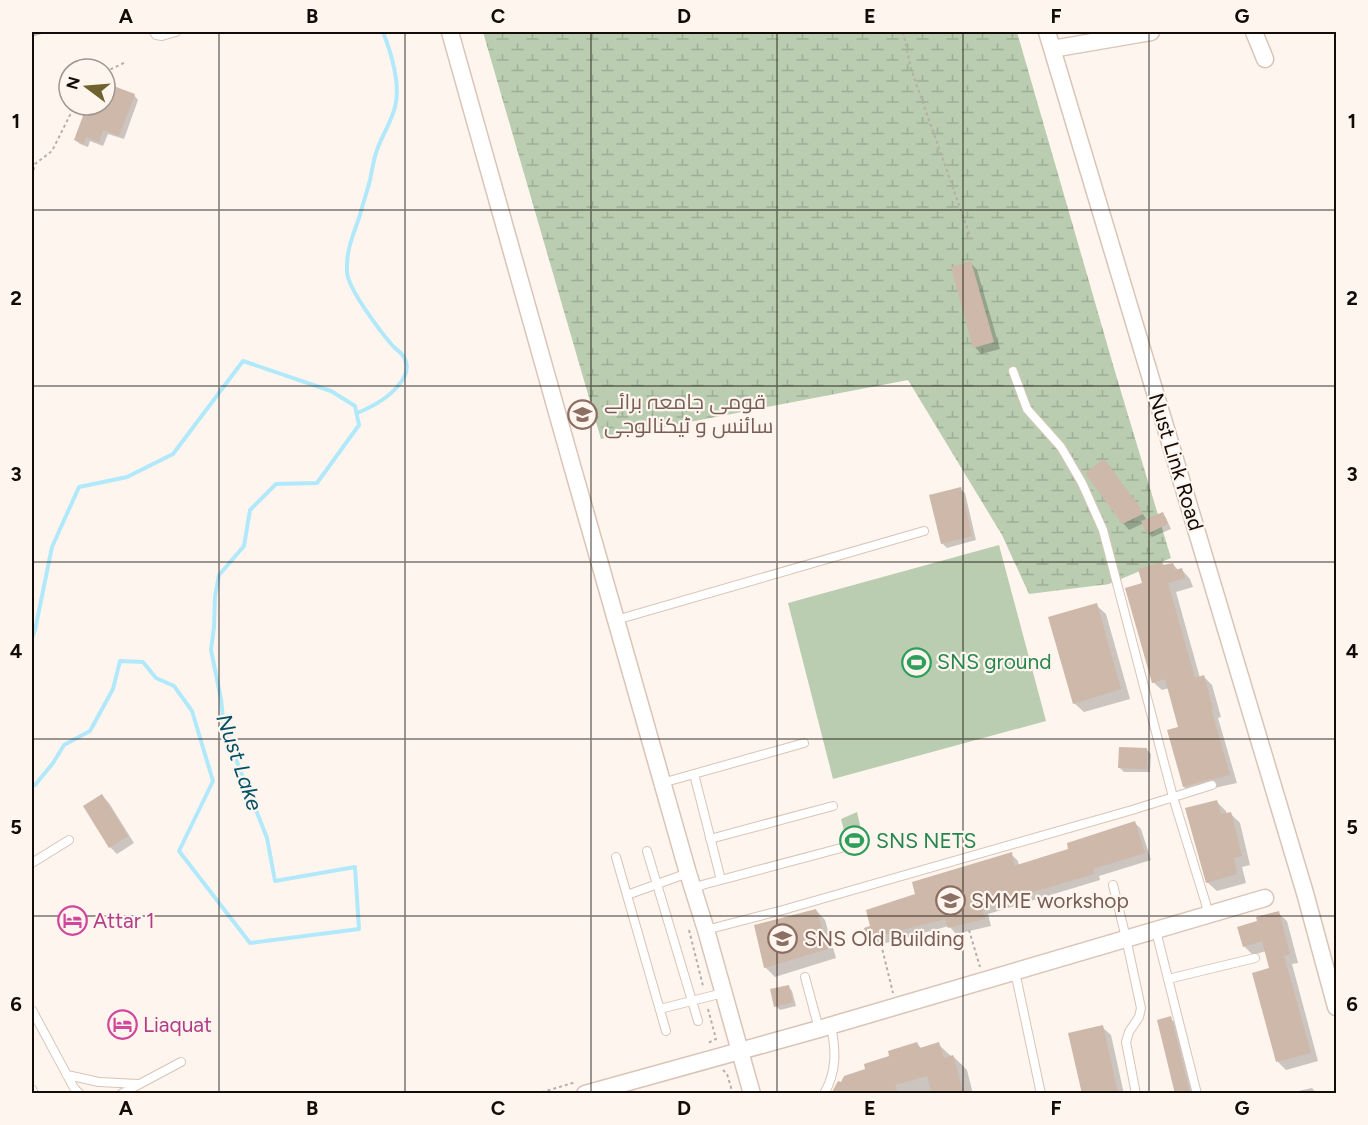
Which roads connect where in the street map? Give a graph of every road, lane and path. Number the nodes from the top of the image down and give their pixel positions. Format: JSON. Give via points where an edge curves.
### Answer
{"nodes":[{"id":1,"x":154,"y":32,"type":"edge"},
{"id":2,"x":176,"y":32,"type":"edge"},
{"id":3,"x":450,"y":32,"type":"edge"},
{"id":4,"x":903,"y":32,"type":"edge"},
{"id":5,"x":1047,"y":32,"type":"edge"},
{"id":6,"x":1151,"y":32,"type":"edge"},
{"id":7,"x":1254,"y":32,"type":"edge"},
{"id":8,"x":1052,"y":49,"type":"junction"},
{"id":9,"x":1265,"y":59,"type":"dead end"},
{"id":10,"x":126,"y":62,"type":"dead end"},
{"id":11,"x":117,"y":66,"type":"edge"},
{"id":12,"x":69,"y":117,"type":"edge"},
{"id":13,"x":32,"y":176,"type":"edge"},
{"id":14,"x":971,"y":239,"type":"dead end"},
{"id":15,"x":1013,"y":371,"type":"dead end"},
{"id":16,"x":924,"y":531,"type":"dead end"},
{"id":17,"x":616,"y":620,"type":"junction"},
{"id":18,"x":804,"y":743,"type":"dead end"},
{"id":19,"x":694,"y":774,"type":"junction"},
{"id":20,"x":662,"y":783,"type":"junction"},
{"id":21,"x":1212,"y":785,"type":"dead end"},
{"id":22,"x":1173,"y":797,"type":"junction"},
{"id":23,"x":832,"y":806,"type":"dead end"},
{"id":24,"x":710,"y":839,"type":"junction"},
{"id":25,"x":69,"y":840,"type":"dead end"},
{"id":26,"x":841,"y":848,"type":"dead end"},
{"id":27,"x":647,"y":851,"type":"dead end"},
{"id":28,"x":616,"y":857,"type":"dead end"},
{"id":29,"x":32,"y":863,"type":"edge"},
{"id":30,"x":688,"y":873,"type":"junction"},
{"id":31,"x":721,"y":880,"type":"junction"},
{"id":32,"x":657,"y":884,"type":"junction"},
{"id":33,"x":1113,"y":885,"type":"dead end"},
{"id":34,"x":694,"y":891,"type":"junction"},
{"id":35,"x":627,"y":895,"type":"junction"},
{"id":36,"x":1265,"y":898,"type":"dead end"},
{"id":37,"x":1208,"y":915,"type":"junction"},
{"id":38,"x":689,"y":929,"type":"dead end"},
{"id":39,"x":1157,"y":929,"type":"junction"},
{"id":40,"x":706,"y":930,"type":"junction"},
{"id":41,"x":969,"y":930,"type":"dead end"},
{"id":42,"x":1126,"y":938,"type":"junction"},
{"id":43,"x":881,"y":944,"type":"dead end"},
{"id":44,"x":1255,"y":958,"type":"dead end"},
{"id":45,"x":981,"y":970,"type":"dead end"},
{"id":46,"x":1014,"y":972,"type":"junction"},
{"id":47,"x":805,"y":977,"type":"dead end"},
{"id":48,"x":1168,"y":979,"type":"junction"},
{"id":49,"x":723,"y":993,"type":"junction"},
{"id":50,"x":893,"y":996,"type":"dead end"},
{"id":51,"x":706,"y":998,"type":"junction"},
{"id":52,"x":692,"y":1001,"type":"junction"},
{"id":53,"x":1336,"y":1007,"type":"edge"},
{"id":54,"x":32,"y":1010,"type":"edge"},
{"id":55,"x":660,"y":1010,"type":"junction"},
{"id":56,"x":698,"y":1021,"type":"dead end"},
{"id":57,"x":825,"y":1028,"type":"junction"},
{"id":58,"x":666,"y":1031,"type":"dead end"},
{"id":59,"x":703,"y":1045,"type":"dead end"},
{"id":60,"x":740,"y":1050,"type":"junction"},
{"id":61,"x":181,"y":1062,"type":"dead end"},
{"id":62,"x":67,"y":1075,"type":"junction"},
{"id":63,"x":138,"y":1084,"type":"junction"},
{"id":64,"x":581,"y":1088,"type":"edge"},
{"id":65,"x":32,"y":1089,"type":"edge"},
{"id":66,"x":34,"y":1094,"type":"edge"},
{"id":67,"x":80,"y":1094,"type":"edge"},
{"id":68,"x":121,"y":1094,"type":"edge"},
{"id":69,"x":536,"y":1094,"type":"edge"},
{"id":70,"x":752,"y":1094,"type":"edge"},
{"id":71,"x":824,"y":1094,"type":"edge"},
{"id":72,"x":1041,"y":1094,"type":"edge"},
{"id":73,"x":1136,"y":1094,"type":"edge"},
{"id":74,"x":1197,"y":1094,"type":"edge"}],
"edges":[{"from":1,"to":2,"type":"lane","via":[[162,36]]},
{"from":3,"to":17,"type":"street"},
{"from":4,"to":14,"type":"path","via":[[911,69]]},
{"from":5,"to":8,"type":"street","name":"Nust Link Road"},
{"from":6,"to":8,"type":"street"},
{"from":7,"to":9,"type":"street"},
{"from":8,"to":53,"type":"street","name":"Nust Link Road"},
{"from":10,"to":11,"type":"path"},
{"from":12,"to":13,"type":"path","via":[[52,151],[36,164]]},
{"from":15,"to":22,"type":"lane","via":[[1027,409],[1060,447],[1103,530]]},
{"from":16,"to":17,"type":"lane"},
{"from":17,"to":20,"type":"street"},
{"from":18,"to":19,"type":"lane"},
{"from":19,"to":20,"type":"lane"},
{"from":19,"to":24,"type":"lane"},
{"from":20,"to":30,"type":"street"},
{"from":21,"to":22,"type":"lane"},
{"from":22,"to":37,"type":"lane"},
{"from":22,"to":40,"type":"lane"},
{"from":23,"to":24,"type":"lane"},
{"from":24,"to":31,"type":"lane"},
{"from":25,"to":29,"type":"lane"},
{"from":26,"to":31,"type":"lane"},
{"from":27,"to":32,"type":"lane"},
{"from":28,"to":35,"type":"lane"},
{"from":30,"to":32,"type":"lane"},
{"from":30,"to":34,"type":"street"},
{"from":31,"to":34,"type":"lane"},
{"from":32,"to":35,"type":"lane"},
{"from":32,"to":52,"type":"lane"},
{"from":33,"to":42,"type":"lane"},
{"from":34,"to":40,"type":"street"},
{"from":35,"to":55,"type":"lane"},
{"from":36,"to":37,"type":"street"},
{"from":37,"to":39,"type":"street"},
{"from":38,"to":51,"type":"path"},
{"from":39,"to":42,"type":"street"},
{"from":39,"to":48,"type":"lane"},
{"from":40,"to":49,"type":"street"},
{"from":41,"to":45,"type":"path"},
{"from":42,"to":46,"type":"street"},
{"from":42,"to":73,"type":"lane","via":[[1141,1008],[1126,1042]]},
{"from":43,"to":50,"type":"path"},
{"from":44,"to":48,"type":"lane"},
{"from":46,"to":57,"type":"street"},
{"from":46,"to":72,"type":"lane"},
{"from":47,"to":57,"type":"lane"},
{"from":48,"to":74,"type":"lane"},
{"from":49,"to":51,"type":"lane"},
{"from":49,"to":60,"type":"street"},
{"from":51,"to":52,"type":"lane"},
{"from":51,"to":59,"type":"path","via":[[716,1039]]},
{"from":52,"to":55,"type":"lane"},
{"from":52,"to":56,"type":"lane"},
{"from":54,"to":62,"type":"lane"},
{"from":55,"to":58,"type":"lane"},
{"from":57,"to":60,"type":"street"},
{"from":57,"to":71,"type":"lane","via":[[834,1042],[836,1056],[834,1074]]},
{"from":60,"to":64,"type":"street"},
{"from":60,"to":70,"type":"street"},
{"from":61,"to":63,"type":"lane"},
{"from":62,"to":63,"type":"lane"},
{"from":62,"to":67,"type":"lane"},
{"from":63,"to":68,"type":"lane"},
{"from":64,"to":69,"type":"path"},
{"from":65,"to":66,"type":"lane"}]}
